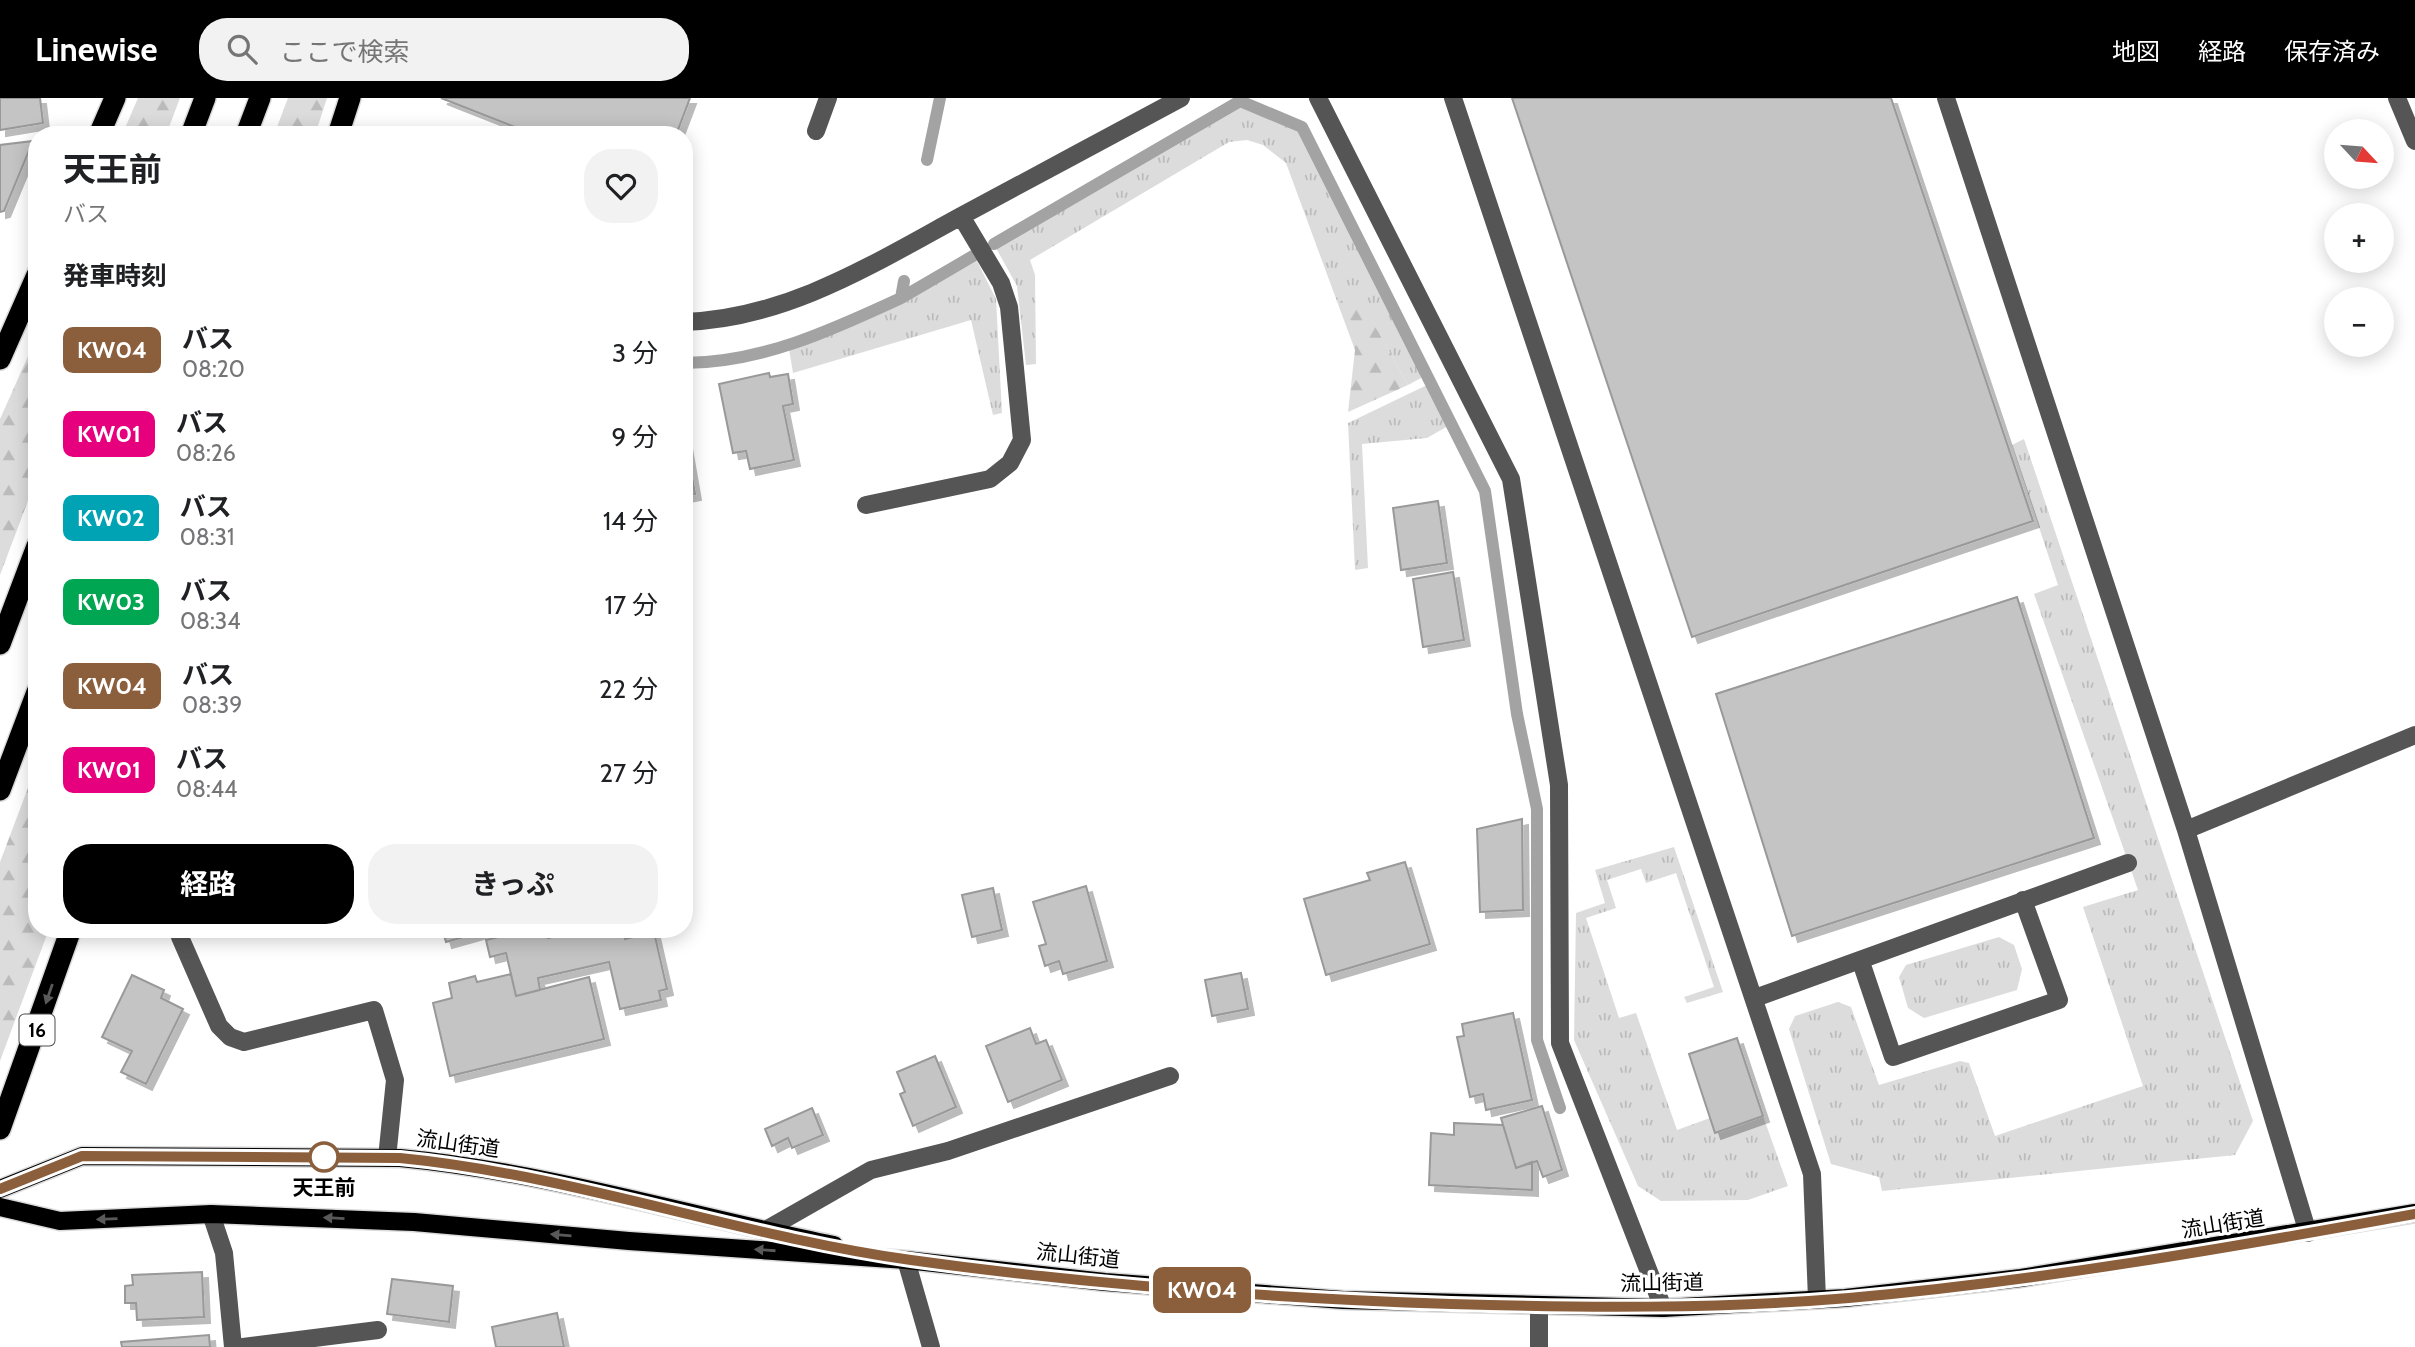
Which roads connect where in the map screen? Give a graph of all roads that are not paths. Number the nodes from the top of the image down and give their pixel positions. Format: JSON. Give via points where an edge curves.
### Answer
{"nodes":[{"id":1,"x":115,"y":98,"type":"edge"},
{"id":2,"x":205,"y":98,"type":"edge"},
{"id":3,"x":260,"y":98,"type":"edge"},
{"id":4,"x":350,"y":98,"type":"edge"},
{"id":5,"x":828,"y":98,"type":"edge"},
{"id":6,"x":1181,"y":98,"type":"edge"},
{"id":7,"x":1318,"y":98,"type":"edge"},
{"id":8,"x":1453,"y":98,"type":"edge"},
{"id":9,"x":1946,"y":98,"type":"edge"},
{"id":10,"x":2398,"y":98,"type":"edge"},
{"id":11,"x":103,"y":126,"type":"edge"},
{"id":12,"x":194,"y":126,"type":"edge"},
{"id":13,"x":249,"y":126,"type":"edge"},
{"id":14,"x":341,"y":126,"type":"edge"},
{"id":15,"x":816,"y":131,"type":"dead end"},
{"id":16,"x":2415,"y":141,"type":"edge"},
{"id":17,"x":961,"y":216,"type":"junction"},
{"id":18,"x":28,"y":295,"type":"edge"},
{"id":19,"x":693,"y":322,"type":"edge"},
{"id":20,"x":0,"y":359,"type":"edge"},
{"id":21,"x":866,"y":505,"type":"dead end"},
{"id":22,"x":28,"y":570,"type":"edge"},
{"id":23,"x":0,"y":644,"type":"edge"},
{"id":24,"x":28,"y":716,"type":"edge"},
{"id":25,"x":2415,"y":735,"type":"edge"},
{"id":26,"x":0,"y":790,"type":"edge"},
{"id":27,"x":2186,"y":830,"type":"junction"},
{"id":28,"x":2128,"y":863,"type":"dead end"},
{"id":29,"x":2023,"y":900,"type":"junction"},
{"id":30,"x":68,"y":938,"type":"edge"},
{"id":31,"x":180,"y":938,"type":"edge"},
{"id":32,"x":1861,"y":962,"type":"junction"},
{"id":33,"x":1755,"y":998,"type":"junction"},
{"id":34,"x":1170,"y":1076,"type":"dead end"},
{"id":35,"x":0,"y":1129,"type":"edge"},
{"id":36,"x":387,"y":1158,"type":"junction"},
{"id":37,"x":0,"y":1189,"type":"edge"},
{"id":38,"x":0,"y":1206,"type":"edge"},
{"id":39,"x":2415,"y":1213,"type":"edge"},
{"id":40,"x":211,"y":1214,"type":"junction"},
{"id":41,"x":764,"y":1231,"type":"junction"},
{"id":42,"x":2308,"y":1233,"type":"junction"},
{"id":43,"x":906,"y":1260,"type":"junction"},
{"id":44,"x":1817,"y":1299,"type":"junction"},
{"id":45,"x":1539,"y":1307,"type":"junction"},
{"id":46,"x":1663,"y":1308,"type":"junction"},
{"id":47,"x":378,"y":1330,"type":"dead end"},
{"id":48,"x":233,"y":1347,"type":"edge"},
{"id":49,"x":243,"y":1347,"type":"edge"},
{"id":50,"x":931,"y":1347,"type":"edge"},
{"id":51,"x":1539,"y":1347,"type":"edge"}],
"edges":[{"from":1,"to":11,"type":"highway"},
{"from":2,"to":12,"type":"highway"},
{"from":3,"to":13,"type":"highway"},
{"from":4,"to":14,"type":"highway"},
{"from":5,"to":15,"type":"street"},
{"from":6,"to":17,"type":"street"},
{"from":7,"to":46,"type":"street","via":[[1511,479],[1559,785],[1560,1043]]},
{"from":8,"to":33,"type":"street"},
{"from":9,"to":27,"type":"street"},
{"from":10,"to":16,"type":"street"},
{"from":17,"to":19,"type":"street","via":[[865,269],[783,305]]},
{"from":17,"to":21,"type":"street","via":[[1001,283],[1009,307],[1022,440],[1010,463],[990,479]]},
{"from":18,"to":20,"type":"highway"},
{"from":22,"to":23,"type":"highway"},
{"from":24,"to":26,"type":"highway"},
{"from":25,"to":27,"type":"street"},
{"from":27,"to":42,"type":"street"},
{"from":28,"to":29,"type":"street"},
{"from":29,"to":32,"type":"street"},
{"from":29,"to":32,"type":"street","via":[[2059,1000],[1893,1057]]},
{"from":30,"to":35,"type":"highway","number":"16","one_way":true},
{"from":31,"to":36,"type":"street","via":[[219,1026],[230,1037],[244,1042],[374,1010],[395,1080]]},
{"from":32,"to":33,"type":"street"},
{"from":33,"to":44,"type":"street","via":[[1812,1174]]},
{"from":34,"to":41,"type":"street","via":[[948,1151],[870,1170]]},
{"from":36,"to":37,"type":"main road","name":"流山街道","via":[[82,1156]]},
{"from":36,"to":41,"type":"main road","name":"流山街道","via":[[452,1163]]},
{"from":40,"to":38,"type":"main road","name":"流山街道","one_way":true,"via":[[60,1221]]},
{"from":39,"to":42,"type":"main road","name":"流山街道"},
{"from":43,"to":40,"type":"main road","name":"流山街道","one_way":true,"via":[[414,1222]]},
{"from":40,"to":48,"type":"street","via":[[224,1253]]},
{"from":41,"to":43,"type":"main road","name":"流山街道"},
{"from":42,"to":44,"type":"main road","name":"流山街道","via":[[2021,1278]]},
{"from":43,"to":45,"type":"main road","name":"流山街道","via":[[1105,1282],[1343,1300]]},
{"from":43,"to":50,"type":"street"},
{"from":44,"to":46,"type":"main road","name":"流山街道"},
{"from":45,"to":46,"type":"main road","name":"流山街道"},
{"from":45,"to":51,"type":"street"},
{"from":47,"to":49,"type":"street"}]}
